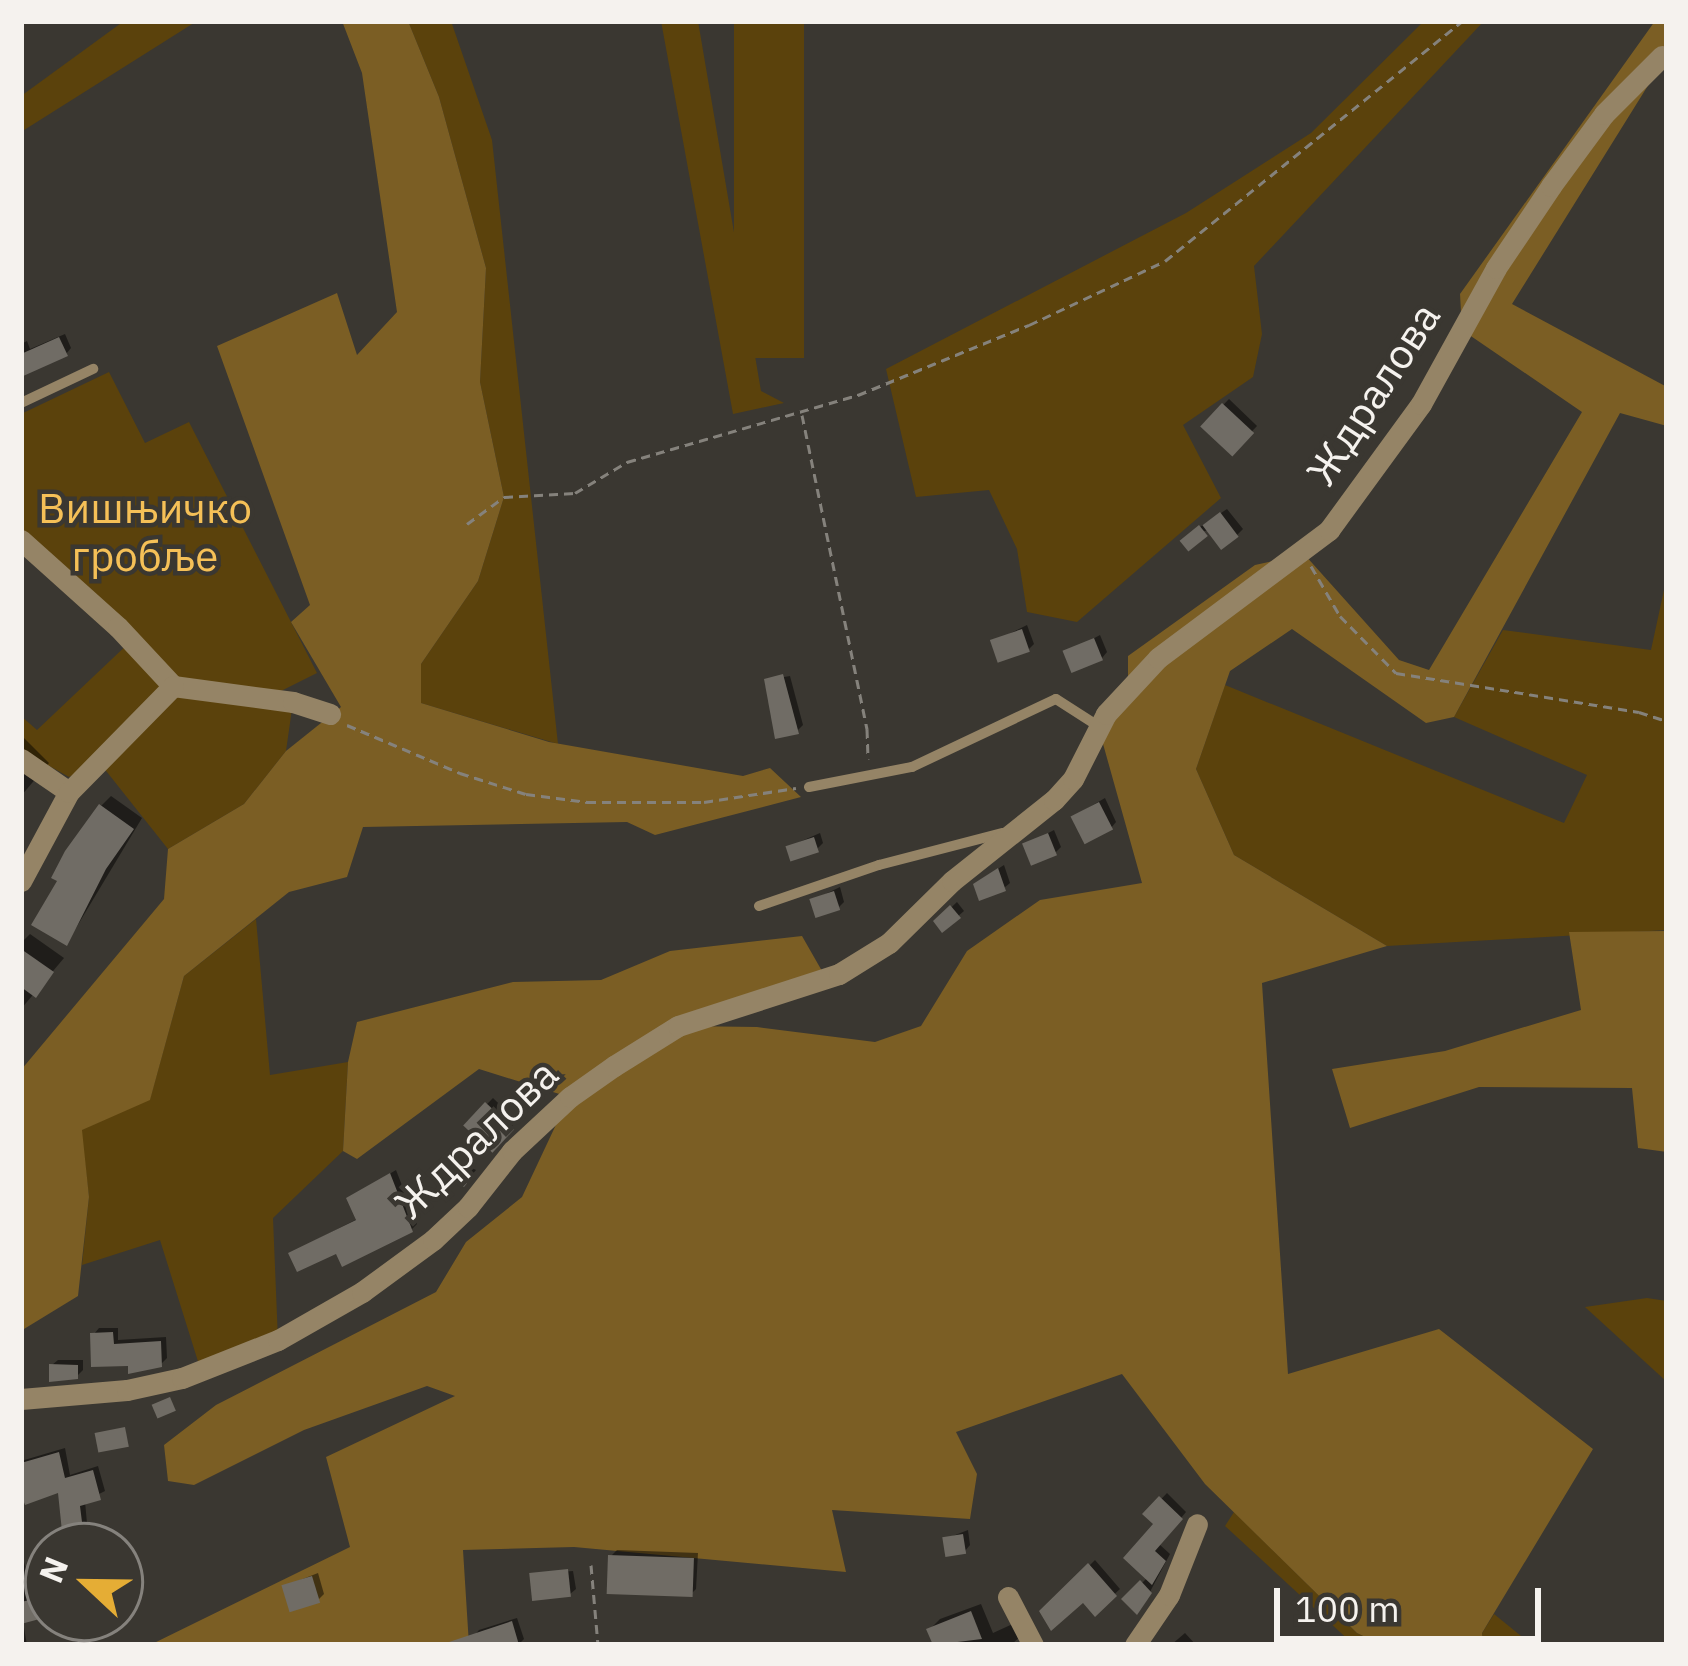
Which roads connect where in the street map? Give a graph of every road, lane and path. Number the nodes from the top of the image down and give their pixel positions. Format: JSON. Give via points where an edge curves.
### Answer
{"nodes":[{"id":1,"x":1462,"y":21,"type":"edge"},
{"id":2,"x":1662,"y":56,"type":"dead end"},
{"id":3,"x":93,"y":369,"type":"dead end"},
{"id":4,"x":21,"y":403,"type":"edge"},
{"id":5,"x":801,"y":411,"type":"junction"},
{"id":6,"x":467,"y":524,"type":"dead end"},
{"id":7,"x":21,"y":540,"type":"edge"},
{"id":8,"x":1304,"y":554,"type":"junction"},
{"id":9,"x":173,"y":686,"type":"junction"},
{"id":10,"x":330,"y":714,"type":"joint"},
{"id":11,"x":1667,"y":721,"type":"edge"},
{"id":12,"x":1098,"y":727,"type":"junction"},
{"id":13,"x":21,"y":758,"type":"edge"},
{"id":14,"x":869,"y":778,"type":"junction"},
{"id":15,"x":809,"y":787,"type":"joint"},
{"id":16,"x":69,"y":792,"type":"junction"},
{"id":17,"x":1015,"y":831,"type":"junction"},
{"id":18,"x":21,"y":881,"type":"edge"},
{"id":19,"x":759,"y":906,"type":"dead end"},
{"id":20,"x":21,"y":1400,"type":"edge"},
{"id":21,"x":1198,"y":1524,"type":"dead end"},
{"id":22,"x":591,"y":1565,"type":"dead end"},
{"id":23,"x":1008,"y":1597,"type":"dead end"},
{"id":24,"x":598,"y":1645,"type":"edge"},
{"id":25,"x":1033,"y":1645,"type":"edge"},
{"id":26,"x":1135,"y":1645,"type":"edge"}],
"edges":[{"from":1,"to":5,"type":"path","via":[[1165,261],[1029,326]]},
{"from":2,"to":8,"type":"street","name":"Ждралова","via":[[1604,113],[1551,185],[1421,404]]},
{"from":3,"to":4,"type":"lane"},
{"from":5,"to":6,"type":"path","via":[[627,462],[575,493],[504,497]]},
{"from":5,"to":14,"type":"path","via":[[867,729]]},
{"from":7,"to":9,"type":"street"},
{"from":8,"to":11,"type":"path","via":[[1340,616],[1396,674]]},
{"from":8,"to":12,"type":"street","name":"Ждралова","via":[[1159,658]]},
{"from":9,"to":10,"type":"street"},
{"from":9,"to":16,"type":"street"},
{"from":10,"to":15,"type":"path","via":[[387,744],[526,794],[645,804]]},
{"from":12,"to":14,"type":"lane","via":[[1054,700],[912,767]]},
{"from":12,"to":17,"type":"street","name":"Ждралова","via":[[1073,779]]},
{"from":13,"to":16,"type":"street"},
{"from":14,"to":15,"type":"lane"},
{"from":16,"to":18,"type":"street"},
{"from":17,"to":19,"type":"lane","name":"Ждралова"},
{"from":17,"to":20,"type":"street","name":"Ждралова","via":[[865,962],[678,1026],[570,1096],[433,1240],[312,1321],[182,1378]]},
{"from":21,"to":26,"type":"street","via":[[1169,1595]]},
{"from":22,"to":24,"type":"path"},
{"from":23,"to":25,"type":"street"}]}
